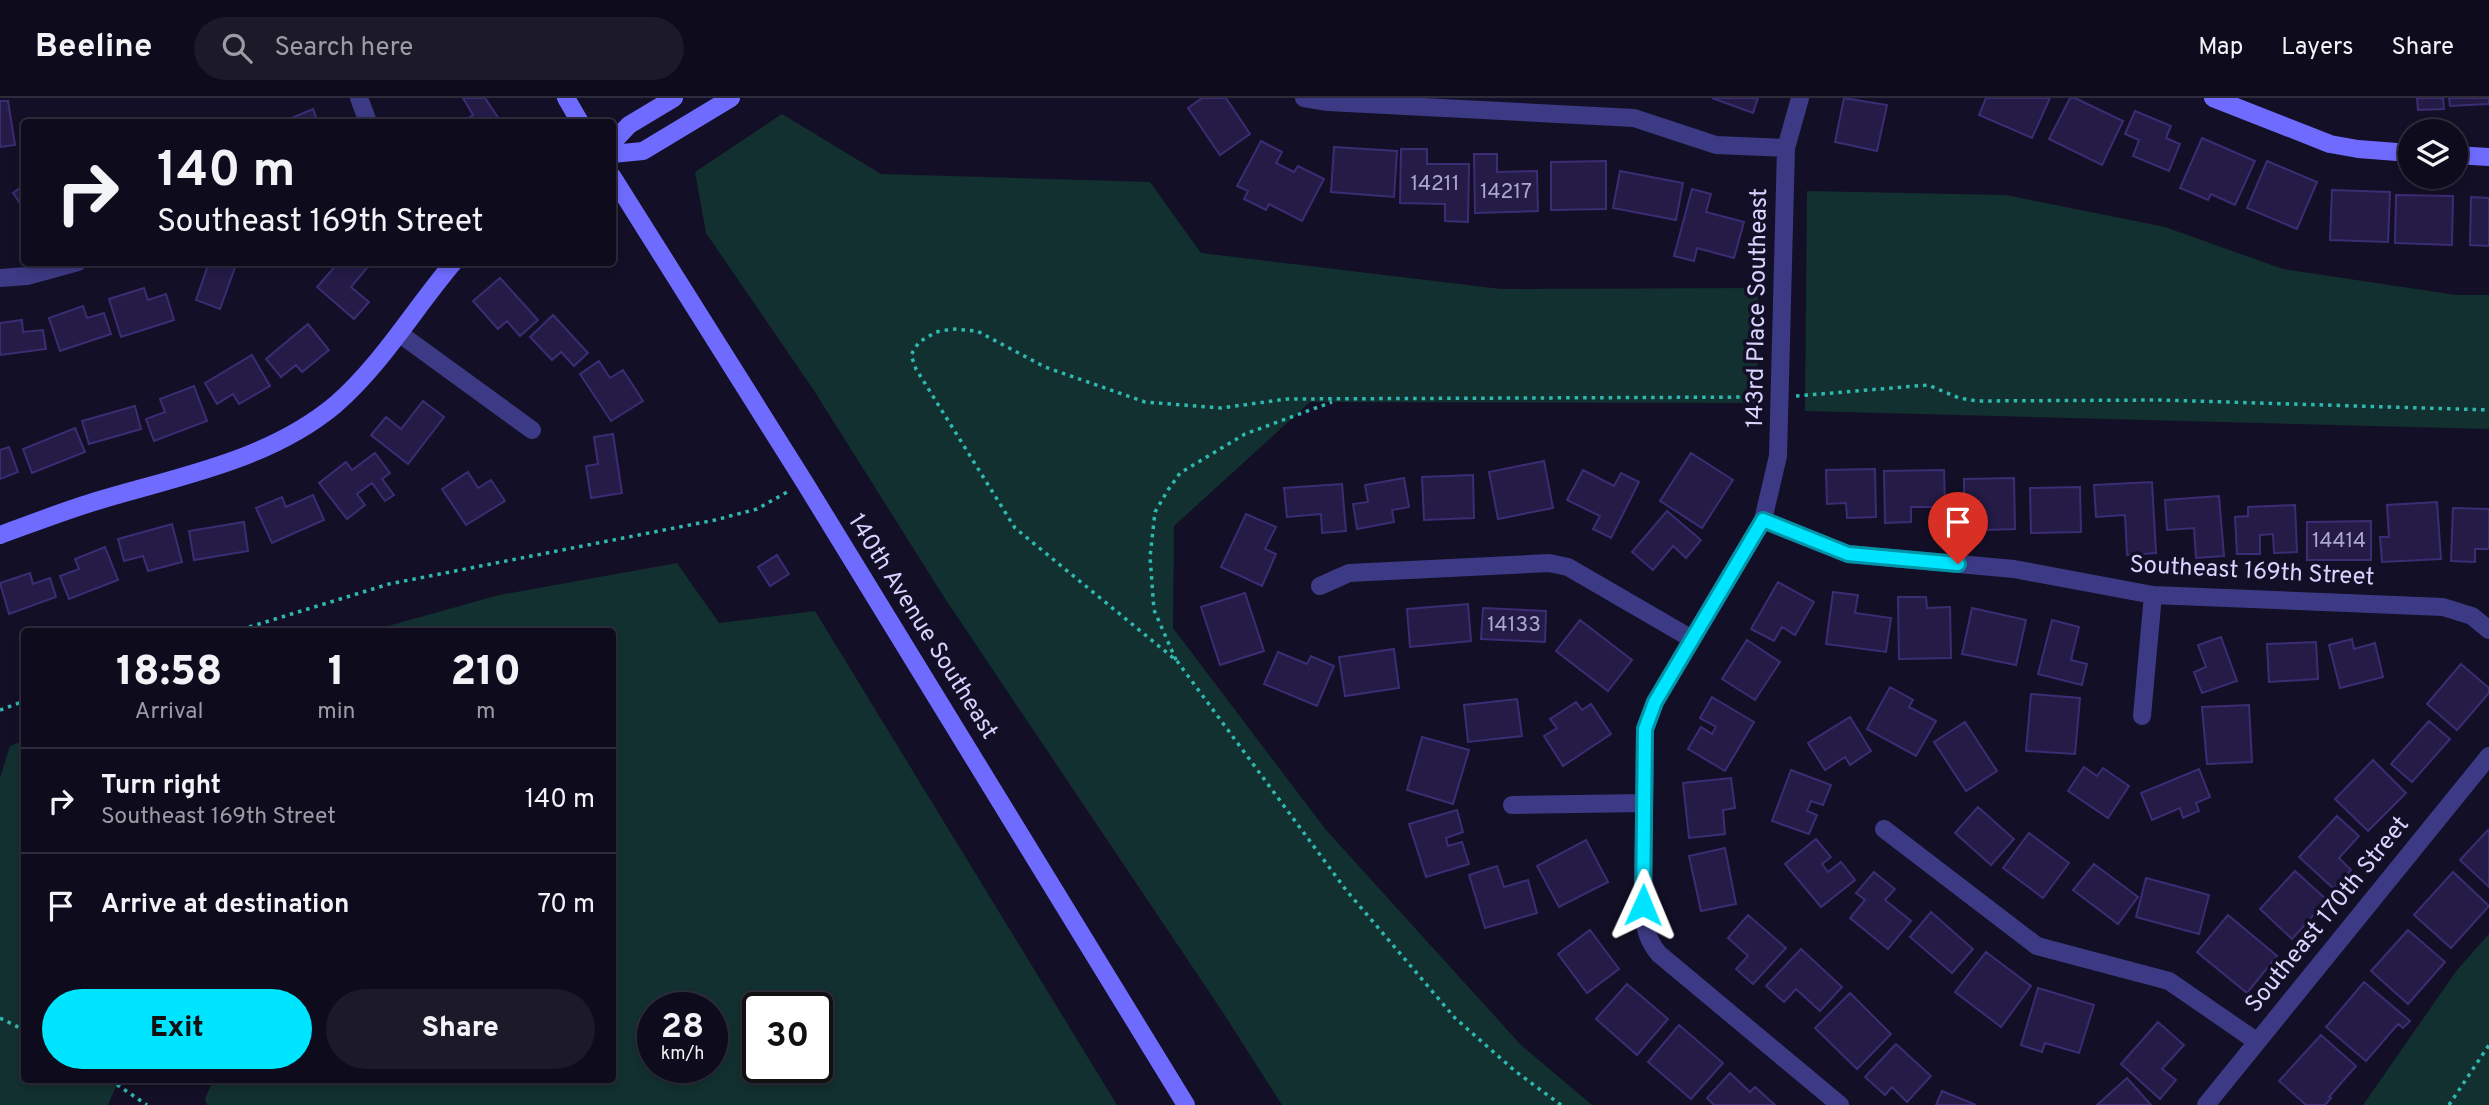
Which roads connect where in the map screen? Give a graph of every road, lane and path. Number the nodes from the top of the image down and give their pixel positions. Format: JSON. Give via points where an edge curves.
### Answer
{"nodes":[{"id":1,"x":359,"y":98,"type":"edge"},
{"id":2,"x":566,"y":98,"type":"edge"},
{"id":3,"x":674,"y":98,"type":"edge"},
{"id":4,"x":731,"y":98,"type":"edge"},
{"id":5,"x":1304,"y":98,"type":"edge"},
{"id":6,"x":1801,"y":98,"type":"edge"},
{"id":7,"x":2213,"y":98,"type":"edge"},
{"id":8,"x":367,"y":119,"type":"edge"},
{"id":9,"x":578,"y":119,"type":"edge"},
{"id":10,"x":616,"y":139,"type":"edge"},
{"id":11,"x":1786,"y":148,"type":"junction"},
{"id":12,"x":2398,"y":152,"type":"edge"},
{"id":13,"x":616,"y":154,"type":"edge"},
{"id":14,"x":2468,"y":156,"type":"edge"},
{"id":15,"x":2489,"y":157,"type":"edge"},
{"id":16,"x":616,"y":182,"type":"edge"},
{"id":17,"x":63,"y":266,"type":"edge"},
{"id":18,"x":451,"y":266,"type":"edge"},
{"id":19,"x":0,"y":278,"type":"edge"},
{"id":20,"x":400,"y":334,"type":"junction"},
{"id":21,"x":1780,"y":397,"type":"junction"},
{"id":22,"x":1332,"y":402,"type":"dead end"},
{"id":23,"x":2489,"y":410,"type":"edge"},
{"id":24,"x":532,"y":430,"type":"dead end"},
{"id":25,"x":805,"y":483,"type":"junction"},
{"id":26,"x":1763,"y":520,"type":"junction"},
{"id":27,"x":0,"y":535,"type":"edge"},
{"id":28,"x":1320,"y":586,"type":"dead end"},
{"id":29,"x":2153,"y":595,"type":"junction"},
{"id":30,"x":246,"y":628,"type":"edge"},
{"id":31,"x":2489,"y":630,"type":"edge"},
{"id":32,"x":1692,"y":639,"type":"junction"},
{"id":33,"x":1177,"y":662,"type":"junction"},
{"id":34,"x":21,"y":702,"type":"edge"},
{"id":35,"x":0,"y":709,"type":"edge"},
{"id":36,"x":2142,"y":716,"type":"dead end"},
{"id":37,"x":2489,"y":756,"type":"edge"},
{"id":38,"x":1644,"y":803,"type":"junction"},
{"id":39,"x":1512,"y":805,"type":"dead end"},
{"id":40,"x":1884,"y":829,"type":"dead end"},
{"id":41,"x":0,"y":1018,"type":"edge"},
{"id":42,"x":21,"y":1028,"type":"edge"},
{"id":43,"x":2256,"y":1041,"type":"junction"},
{"id":44,"x":2489,"y":1045,"type":"edge"},
{"id":45,"x":114,"y":1083,"type":"edge"},
{"id":46,"x":147,"y":1105,"type":"edge"},
{"id":47,"x":1186,"y":1105,"type":"edge"},
{"id":48,"x":1561,"y":1105,"type":"edge"},
{"id":49,"x":1840,"y":1105,"type":"edge"},
{"id":50,"x":2206,"y":1105,"type":"edge"},
{"id":51,"x":2449,"y":1105,"type":"edge"}],
"edges":[{"from":1,"to":8,"type":"street"},
{"from":2,"to":9,"type":"main road"},
{"from":3,"to":10,"type":"main road","via":[[629,125]]},
{"from":4,"to":13,"type":"main road","via":[[643,151]]},
{"from":5,"to":11,"type":"street","via":[[1634,118],[1716,145]]},
{"from":6,"to":11,"type":"street","name":"143rd Place Southeast"},
{"from":7,"to":12,"type":"main road","via":[[2330,144]]},
{"from":11,"to":21,"type":"street","name":"143rd Place Southeast"},
{"from":14,"to":15,"type":"main road"},
{"from":16,"to":25,"type":"main road","name":"140th Avenue Southeast"},
{"from":17,"to":19,"type":"street"},
{"from":18,"to":20,"type":"main road"},
{"from":20,"to":24,"type":"street"},
{"from":20,"to":27,"type":"main road","via":[[334,406],[277,441],[183,478],[99,500]]},
{"from":21,"to":23,"type":"path","via":[[1928,385],[1977,401],[2160,400]]},
{"from":21,"to":26,"type":"street","name":"143rd Place Southeast","via":[[1778,456]]},
{"from":21,"to":33,"type":"path","via":[[1287,399],[1220,408],[1145,402],[1045,367],[977,331],[936,332],[919,342],[911,355],[916,369],[1015,528]]},
{"from":22,"to":33,"type":"path","via":[[1245,434],[1180,473],[1168,490],[1156,512],[1150,557],[1154,610]]},
{"from":25,"to":30,"type":"path","via":[[747,512],[389,584]]},
{"from":25,"to":47,"type":"main road","name":"140th Avenue Southeast"},
{"from":26,"to":29,"type":"street","name":"Southeast 169th Street","via":[[1848,554],[2014,569]]},
{"from":26,"to":32,"type":"street","name":"143rd Place Southeast"},
{"from":28,"to":32,"type":"street","via":[[1349,573],[1549,563],[1567,567]]},
{"from":29,"to":31,"type":"street","name":"Southeast 169th Street","via":[[2443,607],[2472,617]]},
{"from":29,"to":36,"type":"street"},
{"from":32,"to":38,"type":"street","name":"143rd Place Southeast","via":[[1655,702],[1645,729]]},
{"from":33,"to":48,"type":"path","via":[[1346,890],[1455,1017],[1515,1072]]},
{"from":34,"to":35,"type":"path"},
{"from":37,"to":43,"type":"street","name":"Southeast 170th Street"},
{"from":38,"to":39,"type":"street"},
{"from":38,"to":49,"type":"street","name":"143rd Place Southeast","via":[[1644,926],[1649,943]]},
{"from":40,"to":43,"type":"street","via":[[2037,946],[2169,981]]},
{"from":41,"to":42,"type":"path"},
{"from":43,"to":50,"type":"street","name":"Southeast 170th Street"},
{"from":44,"to":51,"type":"path"},
{"from":45,"to":46,"type":"path"}]}
